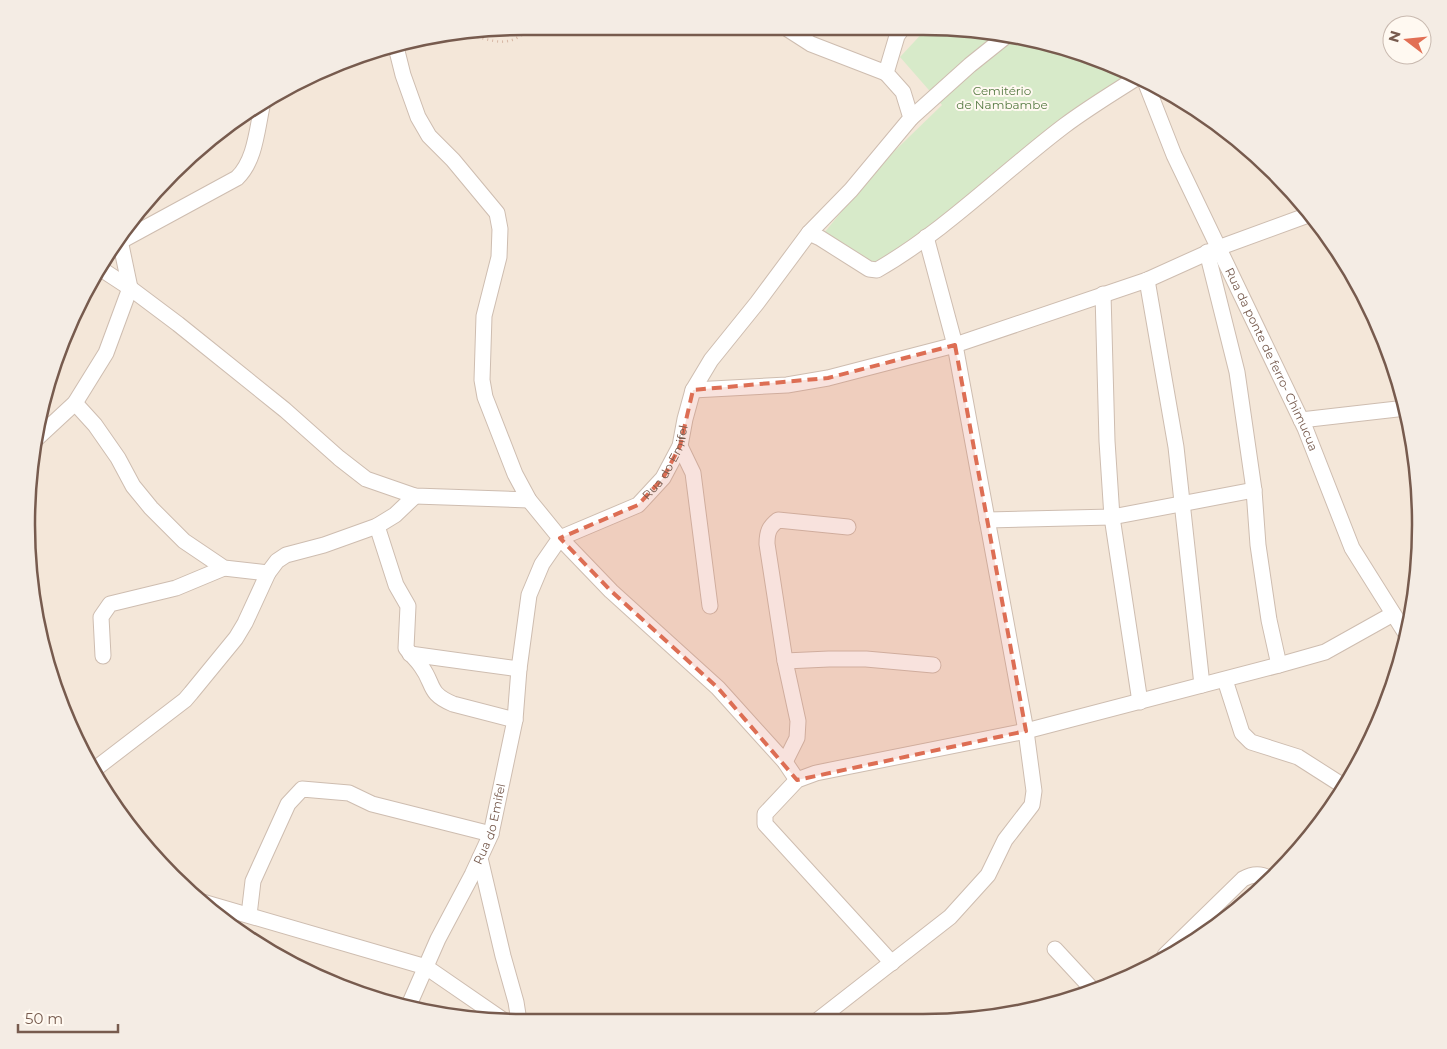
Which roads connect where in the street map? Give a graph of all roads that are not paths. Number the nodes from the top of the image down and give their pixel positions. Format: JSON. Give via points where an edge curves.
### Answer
{"nodes":[{"id":1,"x":797,"y":35,"type":"edge"},
{"id":2,"x":898,"y":35,"type":"edge"},
{"id":3,"x":1000,"y":41,"type":"edge"},
{"id":4,"x":398,"y":52,"type":"edge"},
{"id":5,"x":886,"y":73,"type":"junction"},
{"id":6,"x":1131,"y":81,"type":"edge"},
{"id":7,"x":1149,"y":91,"type":"edge"},
{"id":8,"x":261,"y":112,"type":"edge"},
{"id":9,"x":911,"y":118,"type":"junction"},
{"id":10,"x":1303,"y":217,"type":"edge"},
{"id":11,"x":809,"y":233,"type":"junction"},
{"id":12,"x":130,"y":236,"type":"edge"},
{"id":13,"x":926,"y":237,"type":"junction"},
{"id":14,"x":121,"y":247,"type":"edge"},
{"id":15,"x":1212,"y":250,"type":"junction"},
{"id":16,"x":105,"y":273,"type":"edge"},
{"id":17,"x":1147,"y":280,"type":"junction"},
{"id":18,"x":130,"y":288,"type":"junction"},
{"id":19,"x":1103,"y":294,"type":"junction"},
{"id":20,"x":955,"y":345,"type":"junction"},
{"id":21,"x":693,"y":390,"type":"junction"},
{"id":22,"x":75,"y":403,"type":"junction"},
{"id":23,"x":1398,"y":409,"type":"edge"},
{"id":24,"x":1301,"y":420,"type":"junction"},
{"id":25,"x":44,"y":432,"type":"edge"},
{"id":26,"x":680,"y":446,"type":"junction"},
{"id":27,"x":1254,"y":490,"type":"junction"},
{"id":28,"x":415,"y":496,"type":"junction"},
{"id":29,"x":529,"y":500,"type":"junction"},
{"id":30,"x":1183,"y":503,"type":"junction"},
{"id":31,"x":1112,"y":516,"type":"junction"},
{"id":32,"x":987,"y":520,"type":"junction"},
{"id":33,"x":377,"y":526,"type":"junction"},
{"id":34,"x":848,"y":527,"type":"dead end"},
{"id":35,"x":560,"y":538,"type":"junction"},
{"id":36,"x":224,"y":568,"type":"junction"},
{"id":37,"x":268,"y":573,"type":"junction"},
{"id":38,"x":710,"y":606,"type":"dead end"},
{"id":39,"x":1393,"y":614,"type":"junction"},
{"id":40,"x":1401,"y":627,"type":"edge"},
{"id":41,"x":410,"y":654,"type":"junction"},
{"id":42,"x":104,"y":656,"type":"dead end"},
{"id":43,"x":786,"y":661,"type":"junction"},
{"id":44,"x":933,"y":665,"type":"dead end"},
{"id":45,"x":1279,"y":665,"type":"junction"},
{"id":46,"x":519,"y":669,"type":"junction"},
{"id":47,"x":1225,"y":680,"type":"junction"},
{"id":48,"x":1202,"y":685,"type":"junction"},
{"id":49,"x":1140,"y":702,"type":"junction"},
{"id":50,"x":515,"y":720,"type":"junction"},
{"id":51,"x":1026,"y":731,"type":"junction"},
{"id":52,"x":785,"y":762,"type":"junction"},
{"id":53,"x":99,"y":765,"type":"edge"},
{"id":54,"x":797,"y":780,"type":"junction"},
{"id":55,"x":1338,"y":783,"type":"edge"},
{"id":56,"x":492,"y":834,"type":"junction"},
{"id":57,"x":480,"y":858,"type":"junction"},
{"id":58,"x":1264,"y":876,"type":"edge"},
{"id":59,"x":220,"y":907,"type":"edge"},
{"id":60,"x":248,"y":916,"type":"junction"},
{"id":61,"x":1180,"y":940,"type":"edge"},
{"id":62,"x":1055,"y":948,"type":"dead end"},
{"id":63,"x":892,"y":964,"type":"junction"},
{"id":64,"x":426,"y":967,"type":"junction"},
{"id":65,"x":1088,"y":985,"type":"edge"},
{"id":66,"x":411,"y":1000,"type":"edge"},
{"id":67,"x":493,"y":1013,"type":"edge"},
{"id":68,"x":518,"y":1014,"type":"edge"},
{"id":69,"x":826,"y":1014,"type":"edge"}],
"edges":[{"from":1,"to":5,"type":"street","via":[[811,44]]},
{"from":2,"to":5,"type":"street"},
{"from":3,"to":9,"type":"street","name":"Rua do Emifel"},
{"from":4,"to":29,"type":"street","via":[[418,116],[429,136],[497,213],[499,256],[484,316],[482,380],[485,397],[515,474]]},
{"from":5,"to":9,"type":"street","via":[[903,92]]},
{"from":6,"to":13,"type":"street","via":[[1064,126]]},
{"from":7,"to":15,"type":"street","name":"Rua da ponte de ferro- Chimucua"},
{"from":8,"to":12,"type":"street","via":[[250,160],[237,178]]},
{"from":9,"to":11,"type":"street","name":"Rua do Emifel"},
{"from":10,"to":15,"type":"street"},
{"from":11,"to":13,"type":"street","via":[[877,270]]},
{"from":11,"to":21,"type":"street","name":"Rua do Emifel","via":[[711,360]]},
{"from":13,"to":20,"type":"street"},
{"from":14,"to":18,"type":"street"},
{"from":15,"to":17,"type":"street"},
{"from":15,"to":24,"type":"street","name":"Rua da ponte de ferro- Chimucua"},
{"from":15,"to":27,"type":"street","via":[[1237,372]]},
{"from":16,"to":18,"type":"street"},
{"from":17,"to":19,"type":"street"},
{"from":17,"to":30,"type":"street"},
{"from":18,"to":22,"type":"street","via":[[106,353]]},
{"from":18,"to":28,"type":"street","via":[[285,410],[366,479]]},
{"from":19,"to":20,"type":"street"},
{"from":19,"to":31,"type":"street"},
{"from":20,"to":21,"type":"street","via":[[828,378],[787,385]]},
{"from":20,"to":32,"type":"street"},
{"from":21,"to":26,"type":"street","name":"Rua do Emifel"},
{"from":22,"to":25,"type":"street"},
{"from":22,"to":36,"type":"street","via":[[95,425],[151,508],[184,541]]},
{"from":23,"to":24,"type":"street"},
{"from":24,"to":39,"type":"street","name":"Rua da ponte de ferro- Chimucua","via":[[1352,548]]},
{"from":26,"to":35,"type":"street","name":"Rua do Emifel","via":[[663,478],[638,505]]},
{"from":26,"to":38,"type":"street","via":[[693,472]]},
{"from":27,"to":30,"type":"street"},
{"from":27,"to":45,"type":"street","via":[[1258,545]]},
{"from":28,"to":29,"type":"street"},
{"from":28,"to":33,"type":"street","via":[[395,515]]},
{"from":29,"to":35,"type":"street"},
{"from":30,"to":31,"type":"street"},
{"from":30,"to":48,"type":"street"},
{"from":31,"to":32,"type":"street"},
{"from":31,"to":49,"type":"street"},
{"from":32,"to":51,"type":"street"},
{"from":33,"to":37,"type":"street","via":[[286,555]]},
{"from":33,"to":41,"type":"street","via":[[396,585],[408,606],[406,648]]},
{"from":34,"to":43,"type":"street","via":[[778,520],[770,526],[767,544]]},
{"from":35,"to":46,"type":"street","name":"Rua do Emifel","via":[[542,564],[529,595]]},
{"from":35,"to":52,"type":"street","via":[[611,591],[718,688]]},
{"from":36,"to":37,"type":"street"},
{"from":36,"to":42,"type":"street","via":[[176,588],[110,604],[101,617]]},
{"from":37,"to":53,"type":"street","via":[[245,623],[185,700]]},
{"from":39,"to":40,"type":"street","name":"Rua da ponte de ferro- Chimucua"},
{"from":39,"to":45,"type":"street","via":[[1325,652]]},
{"from":41,"to":46,"type":"street"},
{"from":41,"to":50,"type":"street","via":[[422,667],[431,688],[444,700]]},
{"from":43,"to":44,"type":"street","via":[[866,659]]},
{"from":43,"to":52,"type":"street","via":[[798,721],[797,738]]},
{"from":45,"to":47,"type":"street"},
{"from":46,"to":50,"type":"street","name":"Rua do Emifel"},
{"from":47,"to":48,"type":"street"},
{"from":47,"to":55,"type":"street","via":[[1242,733],[1251,742],[1298,757]]},
{"from":48,"to":49,"type":"street"},
{"from":49,"to":51,"type":"street"},
{"from":50,"to":56,"type":"street","name":"Rua do Emifel"},
{"from":51,"to":54,"type":"street","via":[[816,773]]},
{"from":51,"to":63,"type":"street","via":[[1034,791],[1032,805],[1013,827],[980,885],[950,917]]},
{"from":52,"to":54,"type":"street"},
{"from":54,"to":63,"type":"street","via":[[765,814],[765,824]]},
{"from":56,"to":57,"type":"street","name":"Rua do Emifel"},
{"from":56,"to":60,"type":"street","via":[[372,804],[349,792],[302,789],[288,804],[253,880]]},
{"from":57,"to":64,"type":"street","name":"Rua do Emifel"},
{"from":57,"to":68,"type":"street"},
{"from":58,"to":61,"type":"street","via":[[1251,875],[1243,879]]},
{"from":59,"to":60,"type":"street"},
{"from":60,"to":64,"type":"street"},
{"from":62,"to":65,"type":"street"},
{"from":63,"to":69,"type":"street"},
{"from":64,"to":66,"type":"street","name":"Rua do Emifel"},
{"from":64,"to":67,"type":"street"}]}
